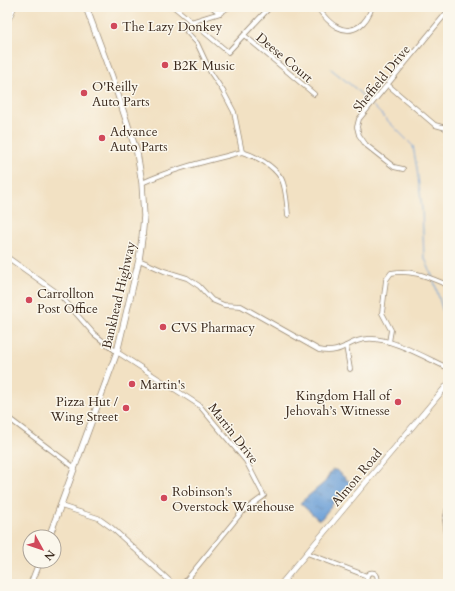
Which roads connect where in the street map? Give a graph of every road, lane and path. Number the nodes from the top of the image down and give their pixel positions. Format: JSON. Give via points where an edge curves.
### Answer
{"nodes":[{"id":1,"x":14,"y":7,"type":"edge"},
{"id":2,"x":86,"y":7,"type":"edge"},
{"id":3,"x":174,"y":7,"type":"edge"},
{"id":4,"x":212,"y":7,"type":"edge"},
{"id":5,"x":229,"y":7,"type":"edge"},
{"id":6,"x":270,"y":7,"type":"edge"},
{"id":7,"x":317,"y":7,"type":"edge"},
{"id":8,"x":372,"y":7,"type":"edge"},
{"id":9,"x":448,"y":11,"type":"edge"},
{"id":10,"x":220,"y":13,"type":"junction"},
{"id":11,"x":7,"y":22,"type":"edge"},
{"id":12,"x":191,"y":22,"type":"junction"},
{"id":13,"x":187,"y":32,"type":"dead end"},
{"id":14,"x":244,"y":35,"type":"junction"},
{"id":15,"x":388,"y":85,"type":"junction"},
{"id":16,"x":314,"y":94,"type":"dead end"},
{"id":17,"x":448,"y":127,"type":"edge"},
{"id":18,"x":242,"y":152,"type":"junction"},
{"id":19,"x":403,"y":170,"type":"dead end"},
{"id":20,"x":142,"y":183,"type":"junction"},
{"id":21,"x":288,"y":215,"type":"dead end"},
{"id":22,"x":7,"y":258,"type":"edge"},
{"id":23,"x":139,"y":260,"type":"junction"},
{"id":24,"x":445,"y":284,"type":"dead end"},
{"id":25,"x":388,"y":342,"type":"junction"},
{"id":26,"x":346,"y":346,"type":"junction"},
{"id":27,"x":117,"y":352,"type":"junction"},
{"id":28,"x":448,"y":368,"type":"edge"},
{"id":29,"x":350,"y":369,"type":"dead end"},
{"id":30,"x":448,"y":384,"type":"edge"},
{"id":31,"x":7,"y":417,"type":"edge"},
{"id":32,"x":75,"y":468,"type":"junction"},
{"id":33,"x":61,"y":506,"type":"junction"},
{"id":34,"x":448,"y":507,"type":"edge"},
{"id":35,"x":52,"y":529,"type":"edge"},
{"id":36,"x":448,"y":544,"type":"edge"},
{"id":37,"x":307,"y":553,"type":"junction"},
{"id":38,"x":37,"y":569,"type":"edge"},
{"id":39,"x":367,"y":576,"type":"dead end"},
{"id":40,"x":33,"y":583,"type":"edge"},
{"id":41,"x":173,"y":584,"type":"edge"},
{"id":42,"x":184,"y":584,"type":"edge"},
{"id":43,"x":281,"y":584,"type":"edge"}],
"edges":[{"from":1,"to":11,"type":"street"},
{"from":2,"to":20,"type":"main road","name":"Bankhead Highway","via":[[129,125]]},
{"from":3,"to":12,"type":"street"},
{"from":4,"to":10,"type":"street"},
{"from":5,"to":10,"type":"street"},
{"from":6,"to":14,"type":"street"},
{"from":7,"to":8,"type":"street","via":[[338,28],[350,30],[360,27]]},
{"from":9,"to":15,"type":"street","name":"Sheffield Drive"},
{"from":10,"to":12,"type":"street"},
{"from":12,"to":14,"type":"street","via":[[228,52]]},
{"from":13,"to":18,"type":"street","via":[[197,43],[234,112]]},
{"from":14,"to":16,"type":"street","name":"Deese Court"},
{"from":15,"to":17,"type":"street","via":[[436,125]]},
{"from":15,"to":19,"type":"street","name":"Sheffield Drive","via":[[360,119],[357,127],[366,144],[394,167]]},
{"from":18,"to":20,"type":"street","via":[[168,172]]},
{"from":18,"to":21,"type":"street","via":[[259,158],[282,178]]},
{"from":20,"to":23,"type":"main road","name":"Bankhead Highway","via":[[144,216]]},
{"from":22,"to":27,"type":"street","name":"Martin Drive","via":[[59,294],[94,334]]},
{"from":23,"to":26,"type":"street","via":[[187,278],[212,300],[224,305],[241,306],[320,350],[332,352]]},
{"from":23,"to":27,"type":"main road","name":"Bankhead Highway"},
{"from":24,"to":25,"type":"street","via":[[402,271],[391,273],[386,280],[382,312],[391,330]]},
{"from":25,"to":26,"type":"street","via":[[367,339]]},
{"from":25,"to":28,"type":"street"},
{"from":26,"to":29,"type":"street"},
{"from":27,"to":32,"type":"main road","name":"Bankhead Highway"},
{"from":27,"to":42,"type":"street","name":"Martin Drive","via":[[200,405],[246,461],[264,496],[241,513]]},
{"from":30,"to":37,"type":"street","name":"Almon Road"},
{"from":31,"to":32,"type":"street"},
{"from":32,"to":33,"type":"main road","name":"Bankhead Highway"},
{"from":33,"to":35,"type":"main road","name":"Bankhead Highway"},
{"from":33,"to":41,"type":"street","via":[[97,517]]},
{"from":34,"to":36,"type":"street","via":[[445,520]]},
{"from":37,"to":39,"type":"street"},
{"from":37,"to":43,"type":"street","name":"Almon Road"},
{"from":38,"to":40,"type":"main road"}]}
